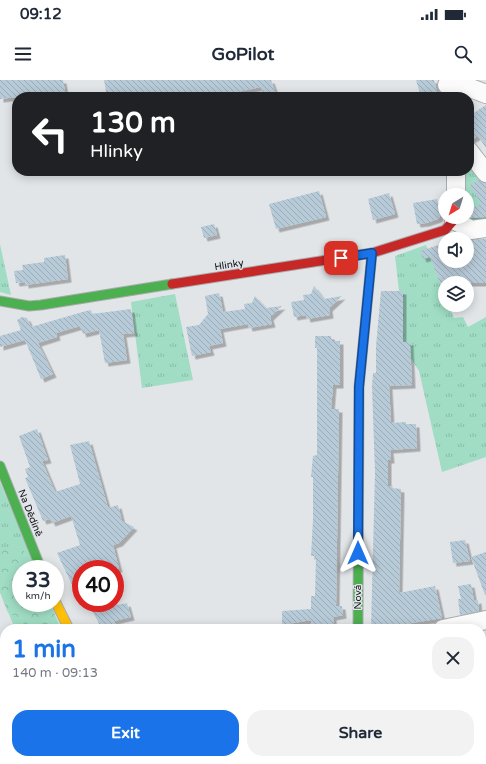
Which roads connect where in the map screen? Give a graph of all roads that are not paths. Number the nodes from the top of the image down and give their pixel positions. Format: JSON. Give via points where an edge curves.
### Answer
{"nodes":[{"id":1,"x":447,"y":87,"type":"edge"},
{"id":2,"x":486,"y":94,"type":"edge"},
{"id":3,"x":474,"y":157,"type":"edge"},
{"id":4,"x":486,"y":173,"type":"edge"},
{"id":5,"x":456,"y":176,"type":"edge"},
{"id":6,"x":456,"y":188,"type":"edge"},
{"id":7,"x":450,"y":224,"type":"edge"},
{"id":8,"x":462,"y":224,"type":"edge"},
{"id":9,"x":486,"y":228,"type":"edge"},
{"id":10,"x":372,"y":253,"type":"junction"},
{"id":11,"x":0,"y":301,"type":"edge"},
{"id":12,"x":0,"y":466,"type":"edge"},
{"id":13,"x":37,"y":560,"type":"edge"},
{"id":14,"x":61,"y":612,"type":"edge"},
{"id":15,"x":486,"y":620,"type":"edge"},
{"id":16,"x":67,"y":624,"type":"edge"},
{"id":17,"x":358,"y":624,"type":"edge"},
{"id":18,"x":467,"y":624,"type":"edge"}],
"edges":[{"from":1,"to":2,"type":"street","via":[[463,85]]},
{"from":3,"to":4,"type":"street"},
{"from":5,"to":6,"type":"street"},
{"from":7,"to":10,"type":"street","name":"Hlinky","via":[[445,230]]},
{"from":8,"to":9,"type":"street","via":[[472,230]]},
{"from":10,"to":11,"type":"street","name":"Hlinky","via":[[41,306]]},
{"from":10,"to":17,"type":"street","name":"Nová","via":[[359,387]]},
{"from":12,"to":13,"type":"street","name":"Na Dědině"},
{"from":14,"to":16,"type":"street"},
{"from":15,"to":18,"type":"street"}]}
